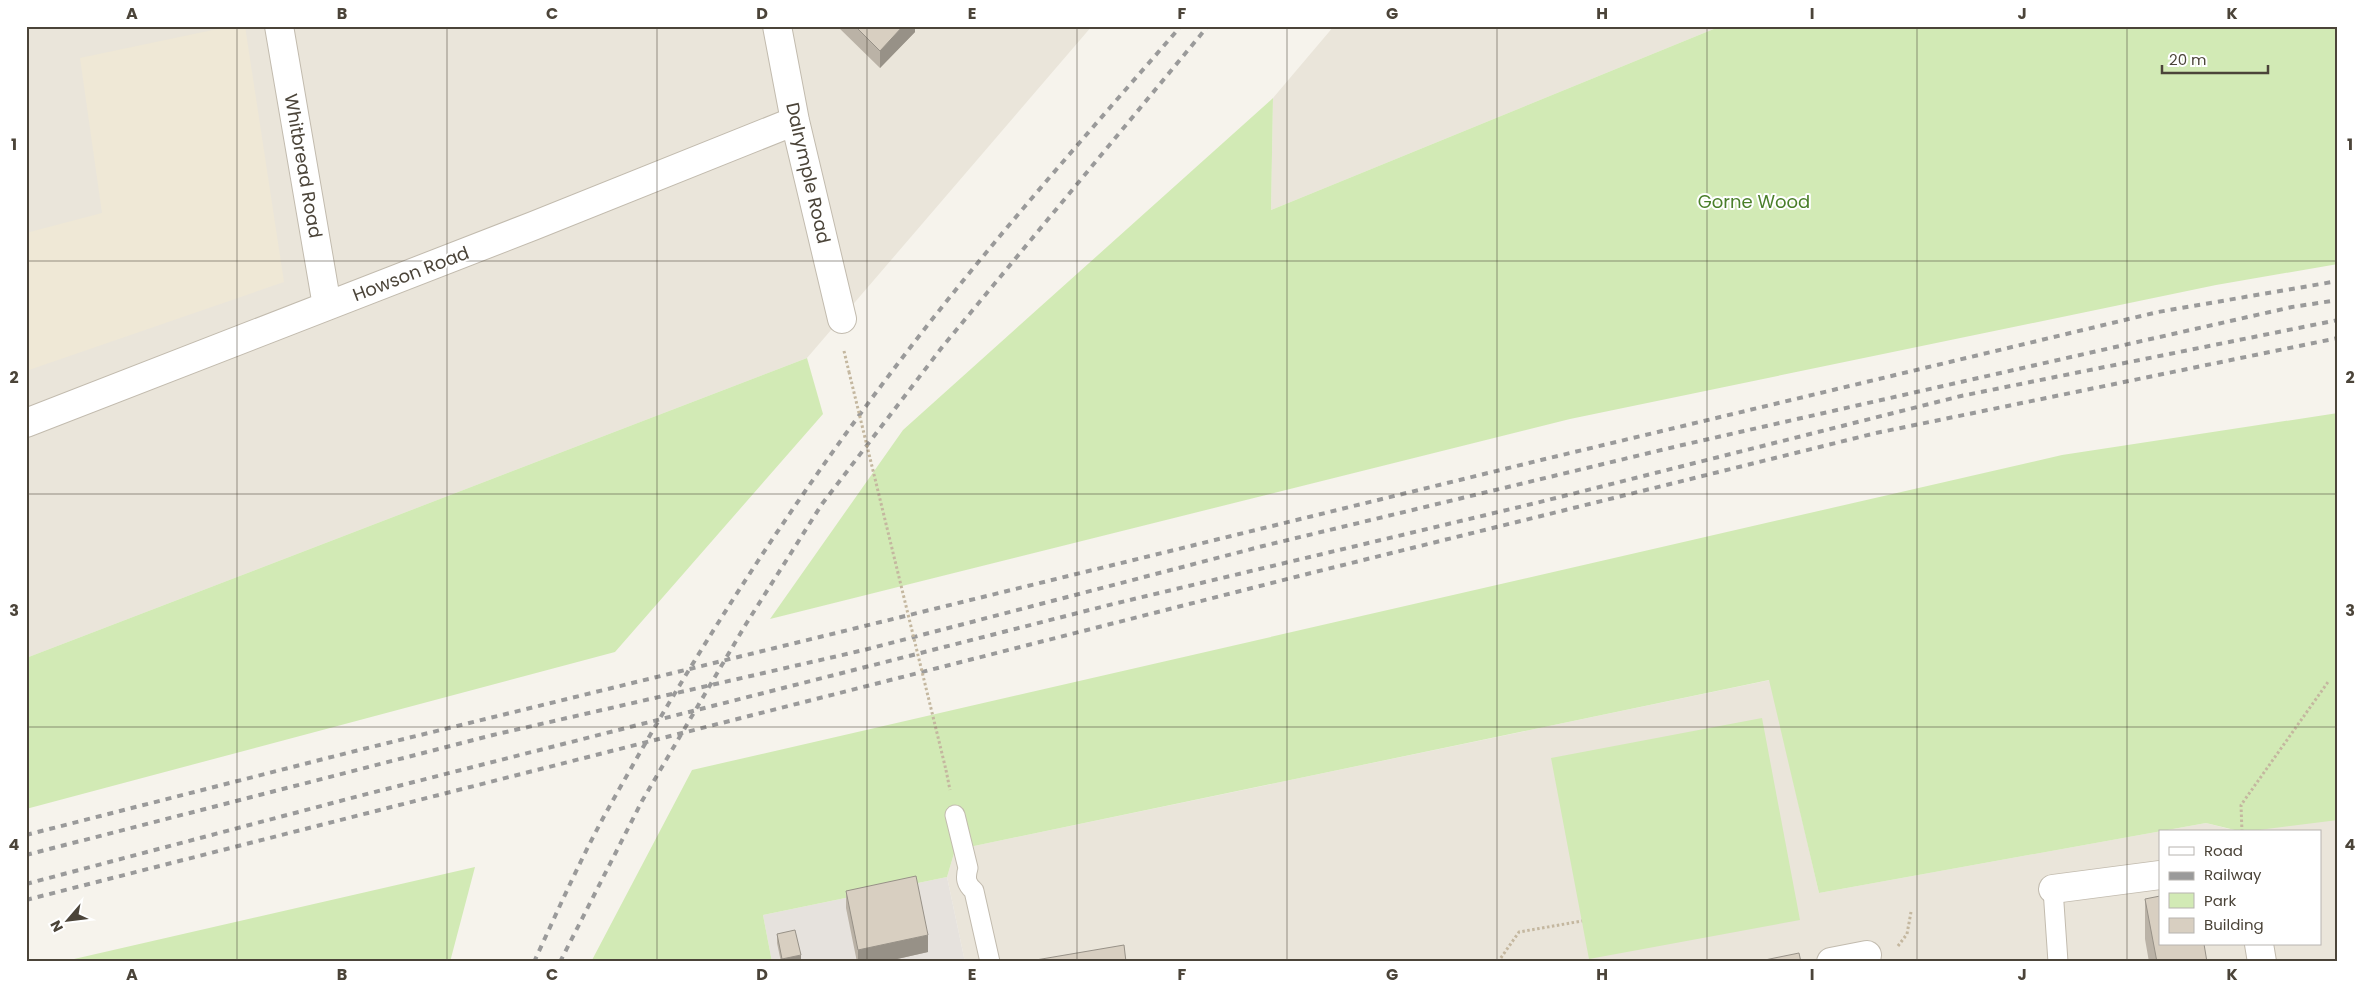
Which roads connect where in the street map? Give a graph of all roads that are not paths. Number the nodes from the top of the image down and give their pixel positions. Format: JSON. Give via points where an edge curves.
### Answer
{"nodes":[{"id":1,"x":279,"y":26,"type":"edge"},
{"id":2,"x":777,"y":26,"type":"edge"},
{"id":3,"x":795,"y":121,"type":"junction"},
{"id":4,"x":327,"y":306,"type":"junction"},
{"id":5,"x":842,"y":319,"type":"dead end"},
{"id":6,"x":26,"y":423,"type":"edge"},
{"id":7,"x":955,"y":815,"type":"dead end"},
{"id":8,"x":2159,"y":875,"type":"edge"},
{"id":9,"x":2052,"y":889,"type":"joint"},
{"id":10,"x":2259,"y":946,"type":"edge"},
{"id":11,"x":1867,"y":955,"type":"dead end"},
{"id":12,"x":990,"y":962,"type":"edge"},
{"id":13,"x":1831,"y":962,"type":"edge"},
{"id":14,"x":2058,"y":962,"type":"edge"},
{"id":15,"x":2262,"y":962,"type":"edge"}],
"edges":[{"from":1,"to":4,"type":"street","name":"Whitbread Road"},
{"from":2,"to":3,"type":"street","name":"Dalrymple Road"},
{"from":3,"to":4,"type":"street","name":"Howson Road"},
{"from":3,"to":5,"type":"street","name":"Dalrymple Road"},
{"from":4,"to":6,"type":"street","name":"Howson Road"},
{"from":7,"to":12,"type":"lane","via":[[968,868],[965,877],[974,891]]},
{"from":8,"to":9,"type":"street"},
{"from":9,"to":14,"type":"lane"},
{"from":10,"to":15,"type":"street"},
{"from":11,"to":13,"type":"street"}]}
